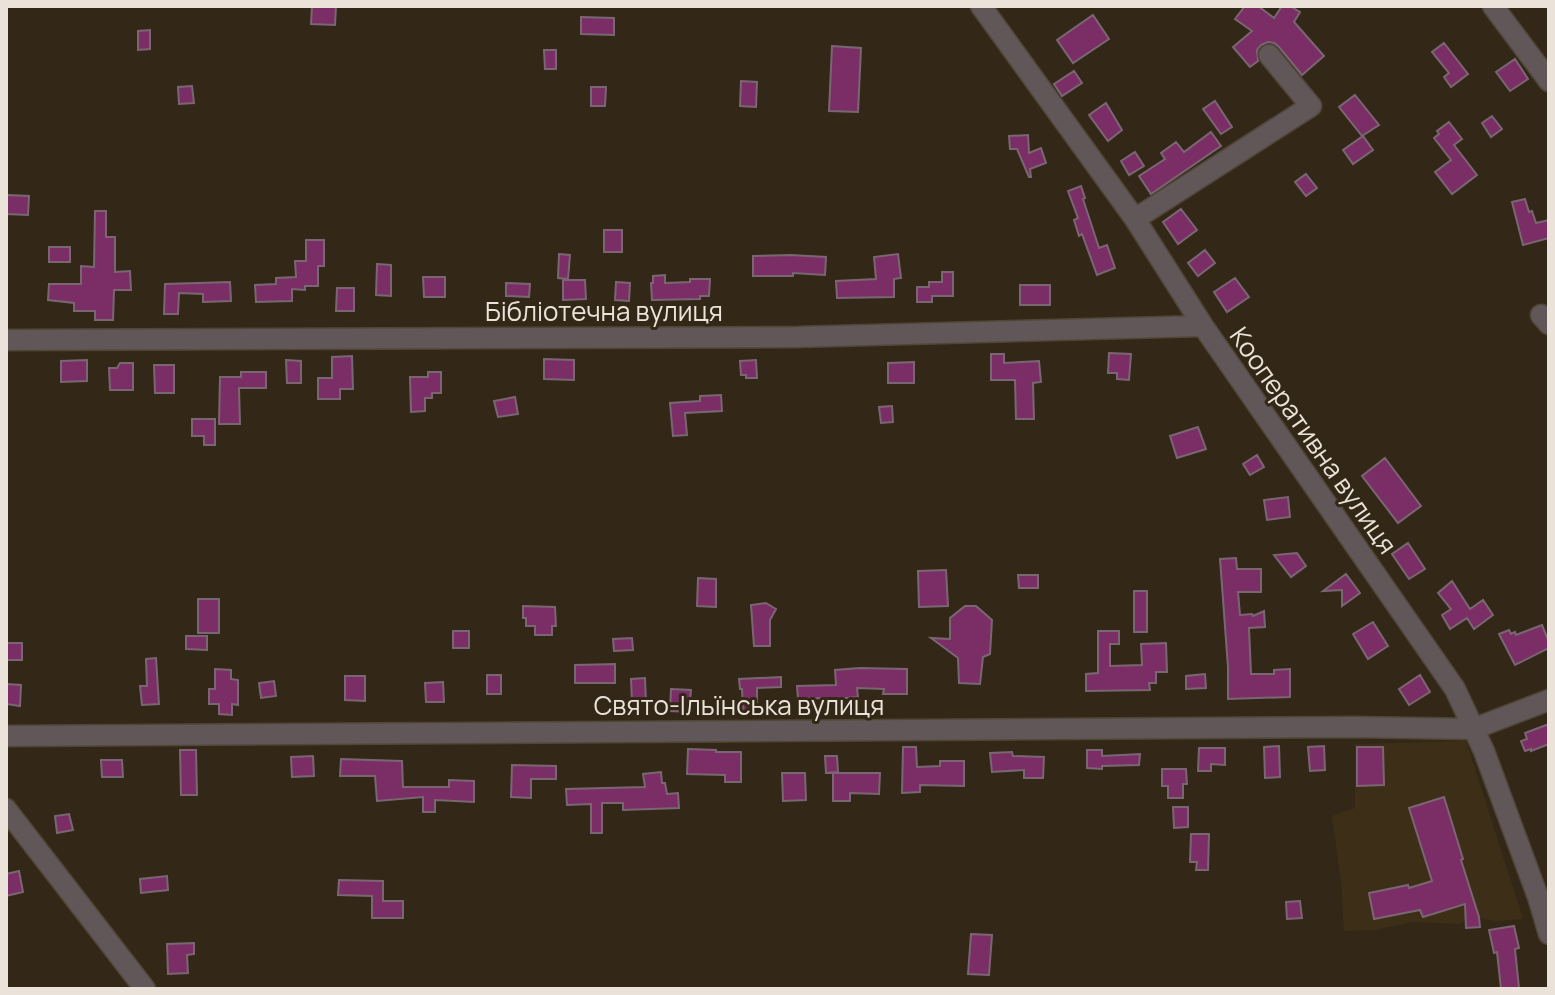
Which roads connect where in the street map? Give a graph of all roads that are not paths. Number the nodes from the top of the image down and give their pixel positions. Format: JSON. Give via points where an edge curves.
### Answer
{"nodes":[{"id":1,"x":981,"y":6,"type":"edge"},
{"id":2,"x":1493,"y":6,"type":"edge"},
{"id":3,"x":1269,"y":55,"type":"dead end"},
{"id":4,"x":1549,"y":81,"type":"edge"},
{"id":5,"x":1135,"y":219,"type":"junction"},
{"id":6,"x":1203,"y":326,"type":"junction"},
{"id":7,"x":6,"y":340,"type":"edge"},
{"id":8,"x":1549,"y":700,"type":"edge"},
{"id":9,"x":1473,"y":729,"type":"junction"},
{"id":10,"x":6,"y":736,"type":"edge"},
{"id":11,"x":6,"y":809,"type":"edge"},
{"id":12,"x":1549,"y":934,"type":"edge"},
{"id":13,"x":145,"y":989,"type":"edge"}],
"edges":[{"from":1,"to":5,"type":"street","name":"Кооперативна вулиця"},
{"from":2,"to":4,"type":"street"},
{"from":3,"to":5,"type":"street","via":[[1311,106]]},
{"from":5,"to":6,"type":"street","name":"Кооперативна вулиця"},
{"from":6,"to":7,"type":"street","name":"Бібліотечна вулиця","via":[[797,337]]},
{"from":6,"to":9,"type":"street","name":"Кооперативна вулиця","via":[[1455,689]]},
{"from":8,"to":9,"type":"street"},
{"from":9,"to":10,"type":"street","name":"Свято-Ільїнська вулиця"},
{"from":9,"to":12,"type":"street","name":"Кооперативна вулиця"},
{"from":11,"to":13,"type":"street"}]}
